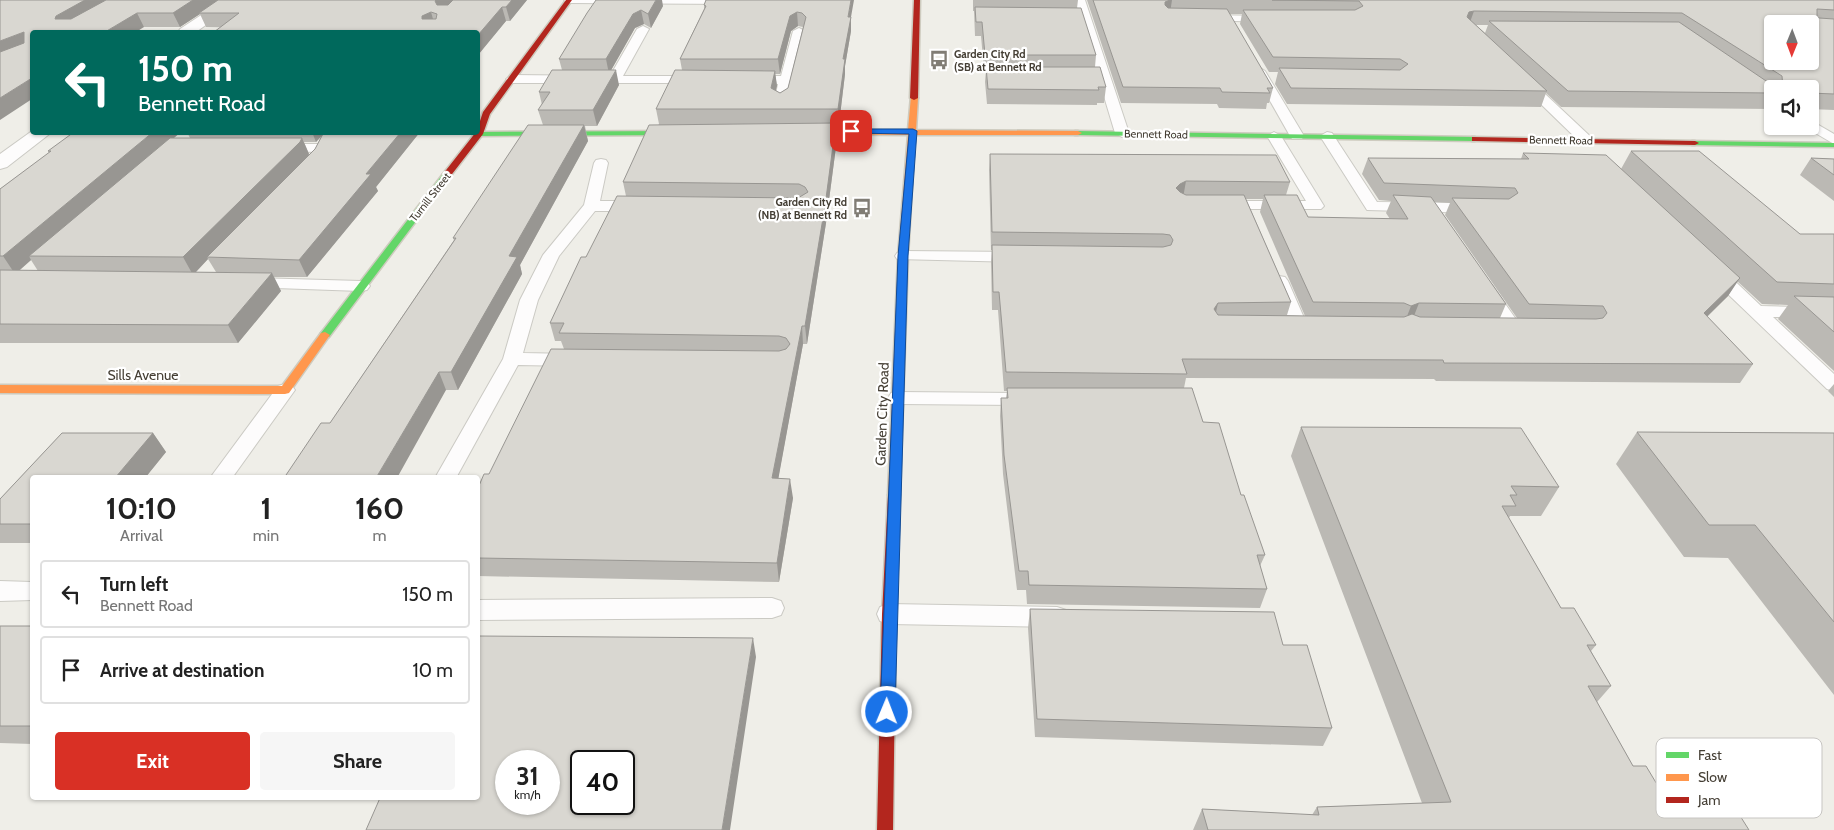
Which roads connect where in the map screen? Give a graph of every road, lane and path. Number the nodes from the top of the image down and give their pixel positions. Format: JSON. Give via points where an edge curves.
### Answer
{"nodes":[{"id":1,"x":234,"y":0,"type":"edge"},
{"id":2,"x":569,"y":0,"type":"edge"},
{"id":3,"x":917,"y":0,"type":"edge"},
{"id":4,"x":1080,"y":0,"type":"edge"},
{"id":5,"x":743,"y":1,"type":"edge"},
{"id":6,"x":1190,"y":18,"type":"edge"},
{"id":7,"x":1228,"y":18,"type":"junction"},
{"id":8,"x":1276,"y":19,"type":"edge"},
{"id":9,"x":643,"y":29,"type":"edge"},
{"id":10,"x":189,"y":30,"type":"edge"},
{"id":11,"x":799,"y":31,"type":"edge"},
{"id":12,"x":1238,"y":36,"type":"edge"},
{"id":13,"x":1253,"y":61,"type":"edge"},
{"id":14,"x":1518,"y":75,"type":"edge"},
{"id":15,"x":1263,"y":78,"type":"junction"},
{"id":16,"x":1282,"y":78,"type":"edge"},
{"id":17,"x":512,"y":79,"type":"junction"},
{"id":18,"x":614,"y":80,"type":"junction"},
{"id":19,"x":709,"y":80,"type":"edge"},
{"id":20,"x":738,"y":80,"type":"edge"},
{"id":21,"x":785,"y":80,"type":"junction"},
{"id":22,"x":781,"y":103,"type":"edge"},
{"id":23,"x":1819,"y":130,"type":"edge"},
{"id":24,"x":480,"y":131,"type":"edge"},
{"id":25,"x":913,"y":131,"type":"junction"},
{"id":26,"x":694,"y":132,"type":"edge"},
{"id":27,"x":782,"y":132,"type":"edge"},
{"id":28,"x":1122,"y":133,"type":"junction"},
{"id":29,"x":480,"y":134,"type":"edge"},
{"id":30,"x":39,"y":135,"type":"edge"},
{"id":31,"x":478,"y":135,"type":"edge"},
{"id":32,"x":1274,"y":136,"type":"junction"},
{"id":33,"x":1297,"y":136,"type":"junction"},
{"id":34,"x":1327,"y":136,"type":"junction"},
{"id":35,"x":1582,"y":140,"type":"junction"},
{"id":36,"x":1834,"y":140,"type":"edge"},
{"id":37,"x":1834,"y":145,"type":"edge"},
{"id":38,"x":263,"y":148,"type":"edge"},
{"id":39,"x":322,"y":149,"type":"edge"},
{"id":40,"x":1597,"y":160,"type":"edge"},
{"id":41,"x":0,"y":163,"type":"edge"},
{"id":42,"x":601,"y":163,"type":"dead end"},
{"id":43,"x":591,"y":206,"type":"junction"},
{"id":44,"x":650,"y":206,"type":"edge"},
{"id":45,"x":1210,"y":206,"type":"edge"},
{"id":46,"x":1246,"y":206,"type":"junction"},
{"id":47,"x":1430,"y":208,"type":"junction"},
{"id":48,"x":1492,"y":209,"type":"edge"},
{"id":49,"x":1254,"y":223,"type":"edge"},
{"id":50,"x":1441,"y":224,"type":"edge"},
{"id":51,"x":903,"y":256,"type":"junction"},
{"id":52,"x":1034,"y":257,"type":"edge"},
{"id":53,"x":1699,"y":258,"type":"edge"},
{"id":54,"x":1273,"y":266,"type":"edge"},
{"id":55,"x":1475,"y":272,"type":"edge"},
{"id":56,"x":237,"y":283,"type":"edge"},
{"id":57,"x":361,"y":286,"type":"junction"},
{"id":58,"x":1755,"y":311,"type":"junction"},
{"id":59,"x":1834,"y":313,"type":"edge"},
{"id":60,"x":1279,"y":327,"type":"edge"},
{"id":61,"x":1299,"y":327,"type":"junction"},
{"id":62,"x":1319,"y":327,"type":"edge"},
{"id":63,"x":1496,"y":329,"type":"edge"},
{"id":64,"x":512,"y":359,"type":"junction"},
{"id":65,"x":592,"y":360,"type":"edge"},
{"id":66,"x":1834,"y":385,"type":"edge"},
{"id":67,"x":0,"y":389,"type":"edge"},
{"id":68,"x":285,"y":390,"type":"junction"},
{"id":69,"x":898,"y":398,"type":"junction"},
{"id":70,"x":1043,"y":399,"type":"edge"},
{"id":71,"x":222,"y":475,"type":"edge"},
{"id":72,"x":447,"y":475,"type":"edge"},
{"id":73,"x":0,"y":590,"type":"edge"},
{"id":74,"x":30,"y":591,"type":"edge"},
{"id":75,"x":772,"y":608,"type":"dead end"},
{"id":76,"x":480,"y":610,"type":"edge"},
{"id":77,"x":889,"y":614,"type":"junction"},
{"id":78,"x":1079,"y":617,"type":"edge"},
{"id":79,"x":884,"y":830,"type":"edge"}],
"edges":[{"from":1,"to":10,"type":"street"},
{"from":2,"to":5,"type":"lane"},
{"from":2,"to":17,"type":"street","name":"Turnill Street"},
{"from":3,"to":25,"type":"street","name":"Garden City Road"},
{"from":4,"to":28,"type":"lane","via":[[1080,17]]},
{"from":6,"to":7,"type":"lane"},
{"from":7,"to":8,"type":"lane"},
{"from":7,"to":12,"type":"lane"},
{"from":9,"to":18,"type":"lane"},
{"from":11,"to":21,"type":"lane"},
{"from":13,"to":15,"type":"lane"},
{"from":14,"to":35,"type":"lane"},
{"from":15,"to":16,"type":"lane"},
{"from":15,"to":33,"type":"lane"},
{"from":17,"to":18,"type":"lane"},
{"from":17,"to":24,"type":"street","name":"Turnill Street","via":[[486,114]]},
{"from":18,"to":19,"type":"lane"},
{"from":20,"to":21,"type":"lane"},
{"from":21,"to":22,"type":"lane"},
{"from":23,"to":36,"type":"lane"},
{"from":25,"to":27,"type":"street","name":"Bennett Road"},
{"from":25,"to":28,"type":"street","name":"Bennett Road"},
{"from":25,"to":51,"type":"street","name":"Garden City Road"},
{"from":26,"to":29,"type":"street"},
{"from":28,"to":32,"type":"street","name":"Bennett Road"},
{"from":30,"to":41,"type":"street"},
{"from":31,"to":57,"type":"street","name":"Turnill Street"},
{"from":32,"to":33,"type":"street","name":"Bennett Road"},
{"from":32,"to":46,"type":"lane","via":[[1316,206]]},
{"from":33,"to":34,"type":"street","name":"Bennett Road"},
{"from":34,"to":35,"type":"street","name":"Bennett Road"},
{"from":34,"to":47,"type":"lane","via":[[1372,207]]},
{"from":35,"to":37,"type":"street","name":"Bennett Road"},
{"from":35,"to":40,"type":"lane"},
{"from":38,"to":39,"type":"lane"},
{"from":42,"to":43,"type":"lane"},
{"from":43,"to":44,"type":"lane"},
{"from":43,"to":64,"type":"lane","via":[[551,255],[529,300]]},
{"from":45,"to":46,"type":"lane"},
{"from":46,"to":49,"type":"lane"},
{"from":47,"to":48,"type":"lane"},
{"from":47,"to":50,"type":"lane"},
{"from":51,"to":52,"type":"lane"},
{"from":51,"to":69,"type":"street","name":"Garden City Road"},
{"from":53,"to":58,"type":"lane"},
{"from":54,"to":61,"type":"lane"},
{"from":55,"to":63,"type":"lane","via":[[1523,329]]},
{"from":56,"to":57,"type":"lane"},
{"from":57,"to":68,"type":"street","name":"Turnill Street"},
{"from":58,"to":59,"type":"lane"},
{"from":58,"to":66,"type":"lane"},
{"from":60,"to":61,"type":"lane"},
{"from":61,"to":62,"type":"lane"},
{"from":64,"to":65,"type":"lane"},
{"from":64,"to":72,"type":"lane"},
{"from":67,"to":68,"type":"street","name":"Sills Avenue"},
{"from":68,"to":71,"type":"lane"},
{"from":69,"to":70,"type":"lane"},
{"from":69,"to":77,"type":"street","name":"Garden City Road"},
{"from":73,"to":74,"type":"lane"},
{"from":75,"to":76,"type":"lane"},
{"from":77,"to":78,"type":"lane"},
{"from":77,"to":79,"type":"street","name":"Garden City Road"}]}
